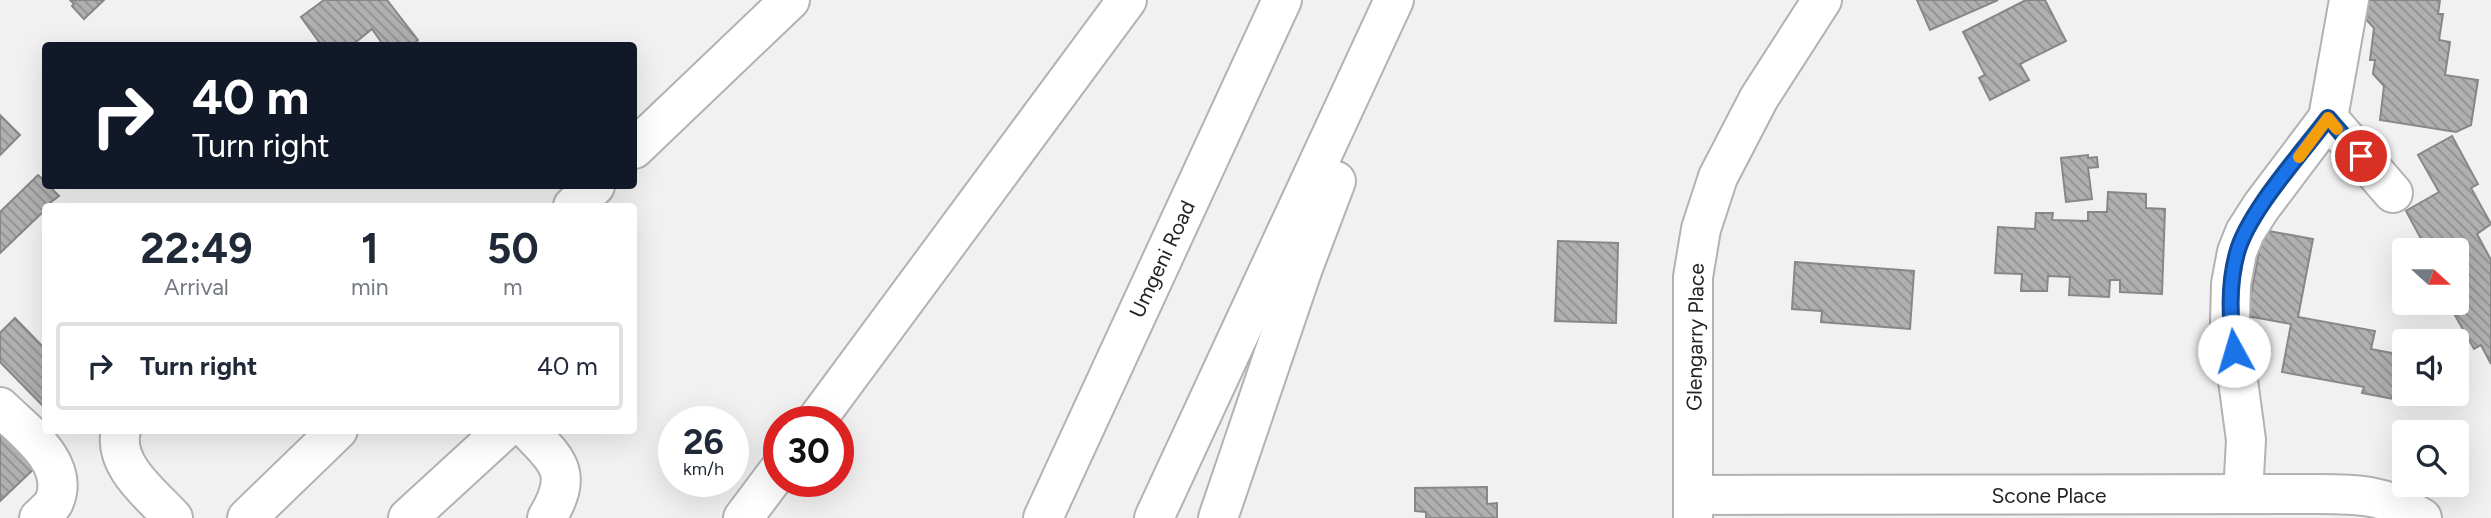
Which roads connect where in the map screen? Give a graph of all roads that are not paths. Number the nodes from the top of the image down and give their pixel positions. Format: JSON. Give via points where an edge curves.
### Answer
{"nodes":[{"id":1,"x":790,"y":0,"type":"edge"},
{"id":2,"x":1127,"y":0,"type":"edge"},
{"id":3,"x":1282,"y":0,"type":"edge"},
{"id":4,"x":1394,"y":0,"type":"edge"},
{"id":5,"x":1406,"y":0,"type":"edge"},
{"id":6,"x":1822,"y":0,"type":"edge"},
{"id":7,"x":2349,"y":0,"type":"edge"},
{"id":8,"x":2328,"y":118,"type":"junction"},
{"id":9,"x":637,"y":146,"type":"edge"},
{"id":10,"x":592,"y":189,"type":"edge"},
{"id":11,"x":2393,"y":193,"type":"dead end"},
{"id":12,"x":576,"y":203,"type":"edge"},
{"id":13,"x":827,"y":406,"type":"edge"},
{"id":14,"x":0,"y":407,"type":"edge"},
{"id":15,"x":121,"y":434,"type":"edge"},
{"id":16,"x":334,"y":434,"type":"edge"},
{"id":17,"x":500,"y":434,"type":"edge"},
{"id":18,"x":532,"y":434,"type":"edge"},
{"id":19,"x":763,"y":491,"type":"edge"},
{"id":20,"x":2243,"y":494,"type":"junction"},
{"id":21,"x":2303,"y":506,"type":"edge"},
{"id":22,"x":1693,"y":507,"type":"edge"},
{"id":23,"x":53,"y":513,"type":"edge"},
{"id":24,"x":173,"y":518,"type":"edge"},
{"id":25,"x":247,"y":518,"type":"edge"},
{"id":26,"x":408,"y":518,"type":"edge"},
{"id":27,"x":547,"y":518,"type":"edge"},
{"id":28,"x":743,"y":518,"type":"edge"},
{"id":29,"x":1043,"y":518,"type":"edge"},
{"id":30,"x":1154,"y":518,"type":"edge"},
{"id":31,"x":1218,"y":518,"type":"edge"},
{"id":32,"x":2422,"y":518,"type":"edge"}],
"edges":[{"from":1,"to":9,"type":"main road"},
{"from":2,"to":13,"type":"main road"},
{"from":3,"to":29,"type":"main road","name":"Umgeni Road"},
{"from":4,"to":30,"type":"main road"},
{"from":5,"to":31,"type":"main road","via":[[1303,268]]},
{"from":6,"to":22,"type":"main road","name":"Glengarry Place","via":[[1748,120],[1718,177],[1701,229],[1693,277]]},
{"from":7,"to":8,"type":"main road"},
{"from":8,"to":11,"type":"main road"},
{"from":8,"to":20,"type":"main road","via":[[2261,207],[2237,252],[2230,321],[2246,440]]},
{"from":10,"to":12,"type":"main road"},
{"from":14,"to":23,"type":"main road","via":[[55,468],[59,485]]},
{"from":15,"to":24,"type":"main road","via":[[124,462]]},
{"from":16,"to":25,"type":"main road"},
{"from":17,"to":26,"type":"main road"},
{"from":18,"to":27,"type":"main road","via":[[562,472]]},
{"from":19,"to":28,"type":"main road"},
{"from":20,"to":21,"type":"main road","name":"Scone Place"},
{"from":20,"to":22,"type":"main road","name":"Scone Place"},
{"from":21,"to":32,"type":"main road","name":"Scone Place","via":[[2357,494],[2404,506]]}]}
